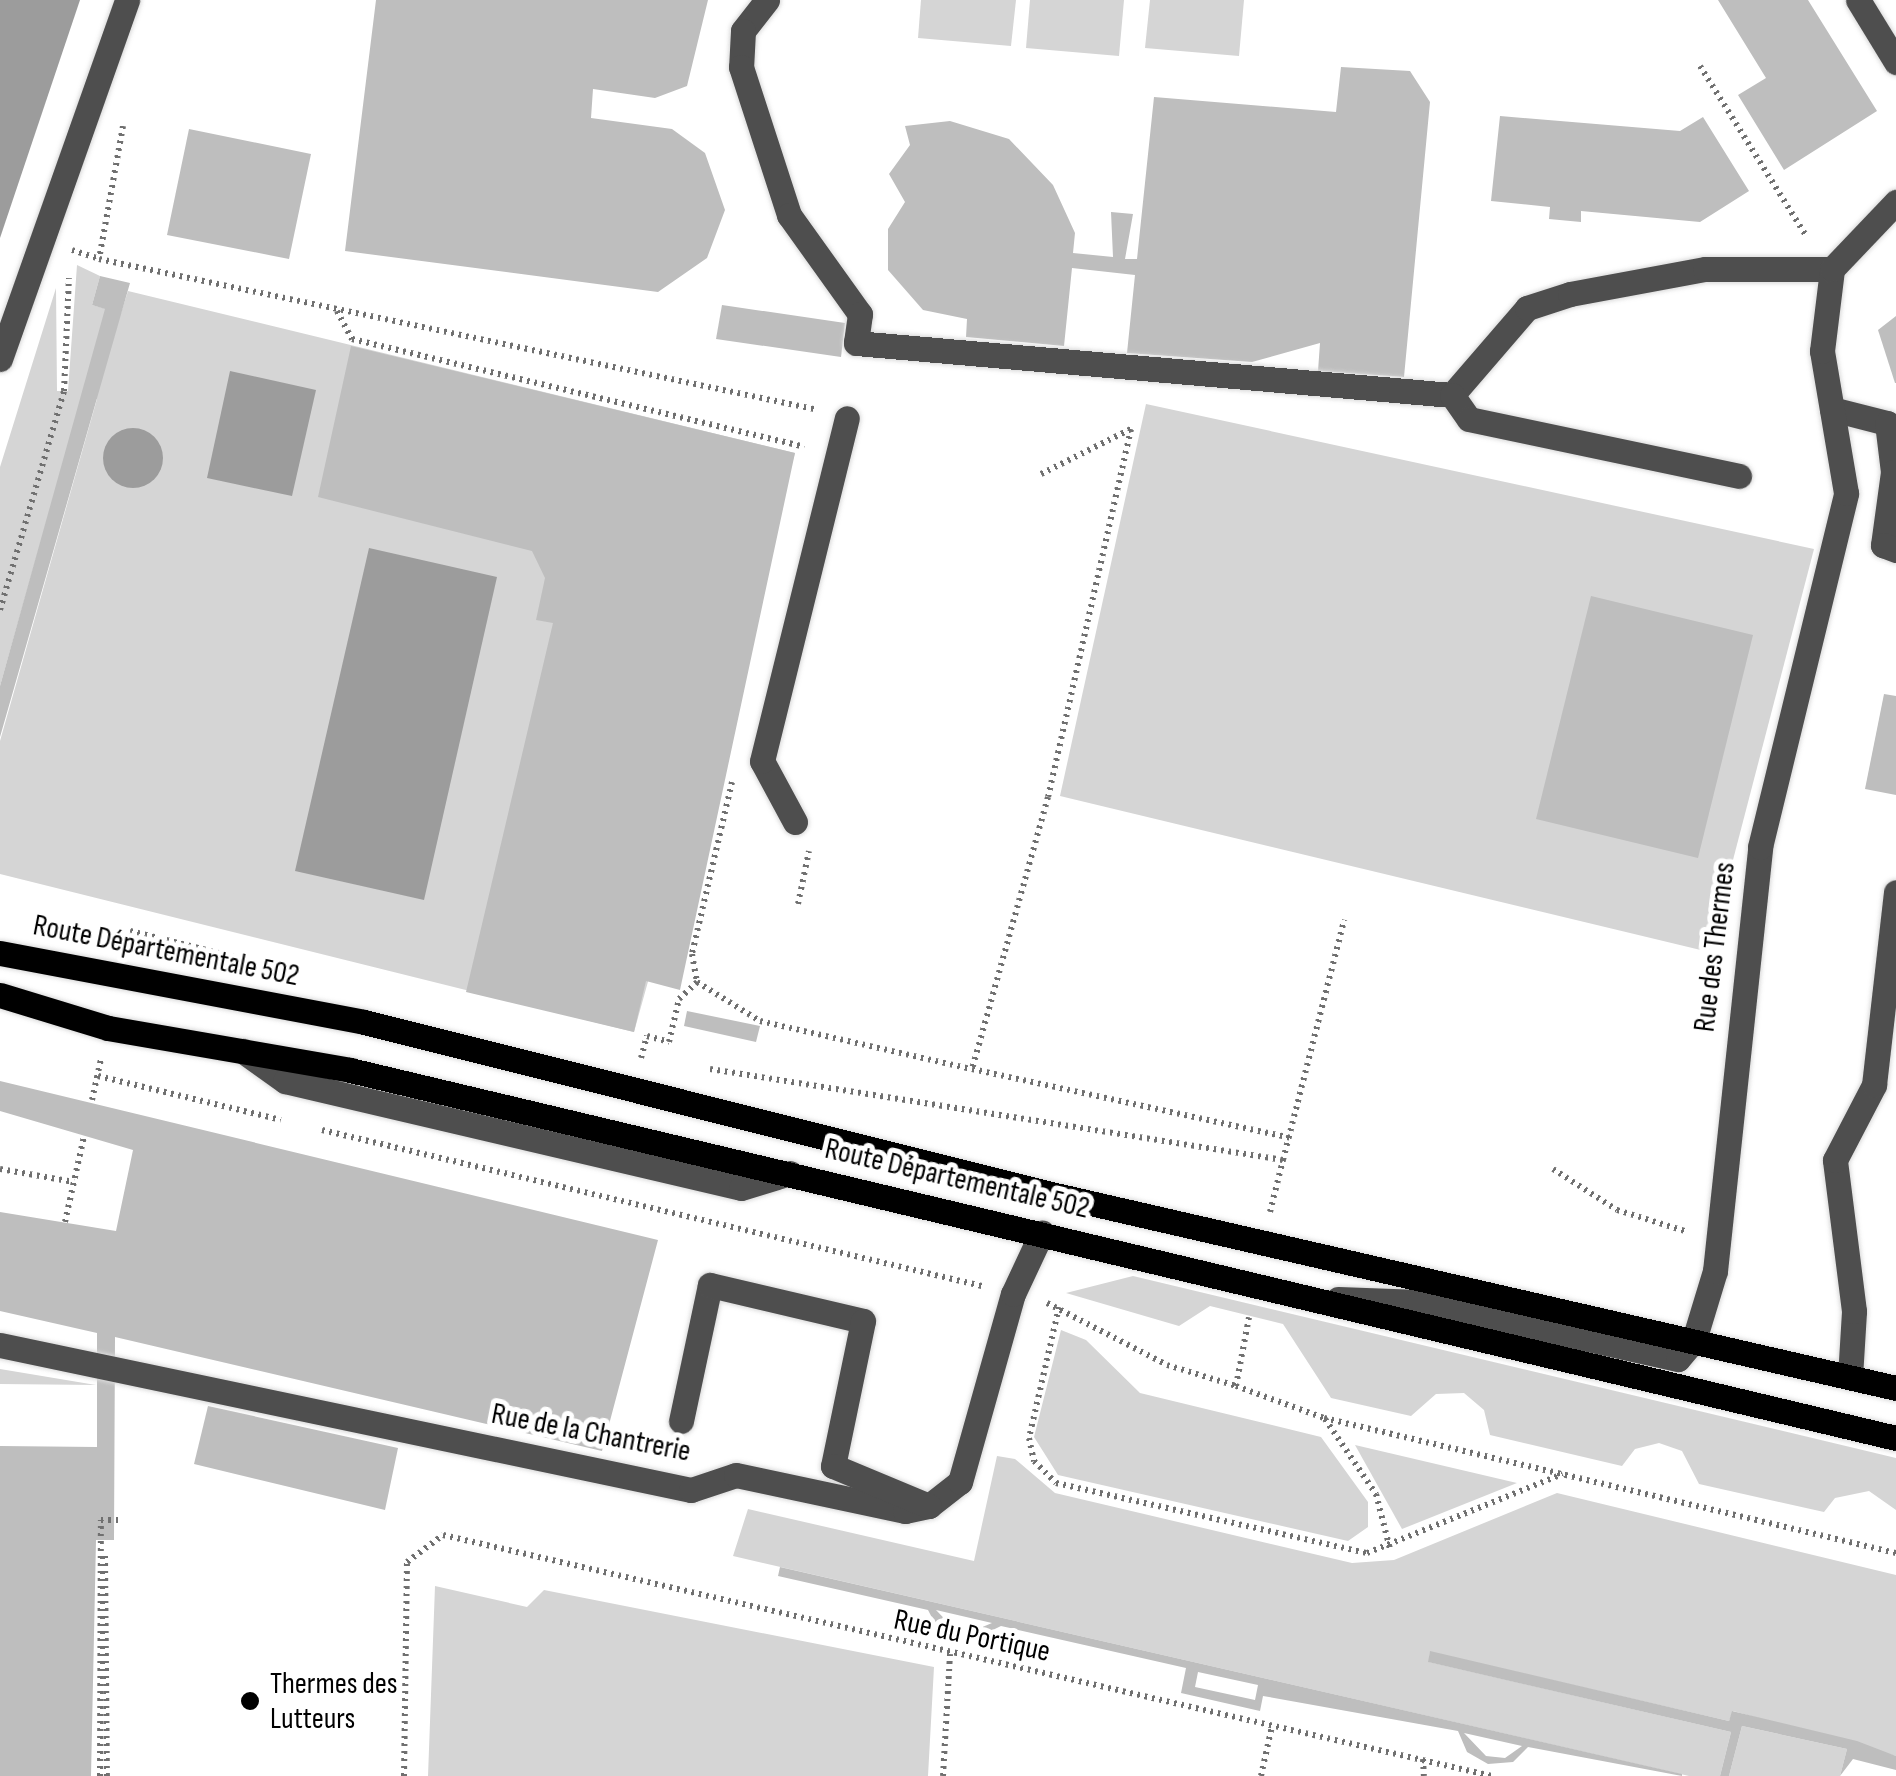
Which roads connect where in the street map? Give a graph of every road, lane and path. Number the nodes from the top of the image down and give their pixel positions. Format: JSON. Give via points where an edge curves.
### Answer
{"nodes":[{"id":1,"x":127,"y":0,"type":"edge"},
{"id":2,"x":767,"y":0,"type":"edge"},
{"id":3,"x":1858,"y":0,"type":"edge"},
{"id":4,"x":1896,"y":62,"type":"edge"},
{"id":5,"x":1700,"y":66,"type":"dead end"},
{"id":6,"x":125,"y":118,"type":"dead end"},
{"id":7,"x":1896,"y":202,"type":"edge"},
{"id":8,"x":1782,"y":205,"type":"dead end"},
{"id":9,"x":54,"y":244,"type":"junction"},
{"id":10,"x":99,"y":260,"type":"junction"},
{"id":11,"x":1832,"y":269,"type":"junction"},
{"id":12,"x":68,"y":276,"type":"dead end"},
{"id":13,"x":336,"y":310,"type":"junction"},
{"id":14,"x":0,"y":359,"type":"edge"},
{"id":15,"x":1452,"y":395,"type":"junction"},
{"id":16,"x":1832,"y":408,"type":"junction"},
{"id":17,"x":847,"y":418,"type":"joint"},
{"id":18,"x":810,"y":449,"type":"dead end"},
{"id":19,"x":1041,"y":474,"type":"dead end"},
{"id":20,"x":1739,"y":476,"type":"dead end"},
{"id":21,"x":1896,"y":550,"type":"edge"},
{"id":22,"x":0,"y":610,"type":"edge"},
{"id":23,"x":795,"y":822,"type":"dead end"},
{"id":24,"x":1896,"y":892,"type":"edge"},
{"id":25,"x":1344,"y":920,"type":"dead end"},
{"id":26,"x":0,"y":953,"type":"edge"},
{"id":27,"x":262,"y":964,"type":"dead end"},
{"id":28,"x":120,"y":974,"type":"junction"},
{"id":29,"x":697,"y":982,"type":"dead end"},
{"id":30,"x":0,"y":995,"type":"edge"},
{"id":31,"x":108,"y":1028,"type":"junction"},
{"id":32,"x":622,"y":1054,"type":"dead end"},
{"id":33,"x":641,"y":1058,"type":"junction"},
{"id":34,"x":661,"y":1061,"type":"dead end"},
{"id":35,"x":700,"y":1067,"type":"dead end"},
{"id":36,"x":98,"y":1076,"type":"junction"},
{"id":37,"x":92,"y":1100,"type":"dead end"},
{"id":38,"x":289,"y":1122,"type":"dead end"},
{"id":39,"x":308,"y":1126,"type":"dead end"},
{"id":40,"x":84,"y":1136,"type":"dead end"},
{"id":41,"x":1290,"y":1138,"type":"junction"},
{"id":42,"x":1284,"y":1160,"type":"junction"},
{"id":43,"x":0,"y":1169,"type":"edge"},
{"id":44,"x":1552,"y":1169,"type":"dead end"},
{"id":45,"x":74,"y":1182,"type":"junction"},
{"id":46,"x":1270,"y":1212,"type":"dead end"},
{"id":47,"x":64,"y":1222,"type":"dead end"},
{"id":48,"x":1042,"y":1232,"type":"junction"},
{"id":49,"x":1718,"y":1241,"type":"junction"},
{"id":50,"x":1013,"y":1294,"type":"junction"},
{"id":51,"x":1313,"y":1298,"type":"junction"},
{"id":52,"x":1059,"y":1307,"type":"junction"},
{"id":53,"x":1249,"y":1316,"type":"dead end"},
{"id":54,"x":1694,"y":1340,"type":"junction"},
{"id":55,"x":0,"y":1346,"type":"edge"},
{"id":56,"x":1850,"y":1378,"type":"junction"},
{"id":57,"x":1236,"y":1386,"type":"junction"},
{"id":58,"x":1896,"y":1388,"type":"edge"},
{"id":59,"x":1324,"y":1418,"type":"junction"},
{"id":60,"x":681,"y":1422,"type":"dead end"},
{"id":61,"x":1896,"y":1438,"type":"edge"},
{"id":62,"x":1562,"y":1474,"type":"junction"},
{"id":63,"x":929,"y":1506,"type":"junction"},
{"id":64,"x":118,"y":1520,"type":"dead end"},
{"id":65,"x":105,"y":1540,"type":"dead end"},
{"id":66,"x":1390,"y":1549,"type":"junction"},
{"id":67,"x":1896,"y":1553,"type":"edge"},
{"id":68,"x":950,"y":1654,"type":"junction"},
{"id":69,"x":1272,"y":1726,"type":"junction"},
{"id":70,"x":1423,"y":1759,"type":"junction"},
{"id":71,"x":103,"y":1776,"type":"edge"},
{"id":72,"x":404,"y":1776,"type":"edge"},
{"id":73,"x":943,"y":1776,"type":"edge"},
{"id":74,"x":1261,"y":1776,"type":"edge"},
{"id":75,"x":1424,"y":1776,"type":"edge"},
{"id":76,"x":1492,"y":1776,"type":"edge"}],
"edges":[{"from":1,"to":9,"type":"street"},
{"from":2,"to":15,"type":"street","via":[[743,32],[741,67],[789,215],[860,314],[856,343]]},
{"from":3,"to":4,"type":"street"},
{"from":5,"to":8,"type":"path"},
{"from":6,"to":10,"type":"path"},
{"from":7,"to":11,"type":"street"},
{"from":9,"to":10,"type":"path"},
{"from":9,"to":14,"type":"street"},
{"from":10,"to":13,"type":"path"},
{"from":11,"to":15,"type":"street","via":[[1705,269],[1527,308]]},
{"from":11,"to":16,"type":"street","name":"Rue des Thermes","via":[[1822,351]]},
{"from":12,"to":22,"type":"path","via":[[64,392]]},
{"from":13,"to":17,"type":"path"},
{"from":13,"to":18,"type":"path","via":[[352,340]]},
{"from":15,"to":20,"type":"street","via":[[1470,419]]},
{"from":16,"to":21,"type":"street","via":[[1887,423],[1893,472],[1883,545]]},
{"from":16,"to":49,"type":"street","name":"Rue des Thermes","via":[[1846,494],[1760,847]]},
{"from":17,"to":23,"type":"street","via":[[762,761]]},
{"from":19,"to":41,"type":"path","via":[[1131,429],[1048,798],[972,1069]]},
{"from":24,"to":56,"type":"street","via":[[1874,1085],[1835,1160],[1854,1311]]},
{"from":25,"to":41,"type":"path"},
{"from":26,"to":28,"type":"main road","name":"Route Départementale 502"},
{"from":27,"to":28,"type":"path","via":[[130,931]]},
{"from":28,"to":54,"type":"main road","name":"Route Départementale 502","via":[[364,1022],[1050,1194]]},
{"from":29,"to":33,"type":"path","via":[[679,1000],[669,1042],[647,1036]]},
{"from":30,"to":31,"type":"main road","name":"Route Départementale 502"},
{"from":31,"to":36,"type":"path"},
{"from":31,"to":48,"type":"main road","name":"Route Départementale 502","via":[[243,1052]]},
{"from":32,"to":33,"type":"path"},
{"from":33,"to":34,"type":"path"},
{"from":35,"to":42,"type":"path"},
{"from":36,"to":37,"type":"path"},
{"from":36,"to":38,"type":"path"},
{"from":39,"to":50,"type":"path"},
{"from":40,"to":45,"type":"path"},
{"from":41,"to":42,"type":"path"},
{"from":42,"to":46,"type":"path"},
{"from":43,"to":45,"type":"path"},
{"from":44,"to":49,"type":"path","via":[[1618,1210]]},
{"from":45,"to":47,"type":"path"},
{"from":48,"to":50,"type":"street"},
{"from":48,"to":51,"type":"main road","name":"Route Départementale 502"},
{"from":49,"to":54,"type":"street","name":"Rue des Thermes"},
{"from":50,"to":52,"type":"path"},
{"from":50,"to":63,"type":"street","via":[[960,1482]]},
{"from":51,"to":54,"type":"street","via":[[1420,1302],[1678,1359]]},
{"from":51,"to":61,"type":"main road","name":"Route Départementale 502"},
{"from":52,"to":57,"type":"path","via":[[1167,1365]]},
{"from":52,"to":66,"type":"path","via":[[1029,1438],[1042,1473],[1320,1546]]},
{"from":53,"to":57,"type":"path"},
{"from":54,"to":56,"type":"main road","name":"Route Départementale 502"},
{"from":55,"to":63,"type":"street","name":"Rue de la Chantrerie","via":[[691,1490],[736,1474],[878,1508]]},
{"from":56,"to":58,"type":"main road","name":"Route Départementale 502"},
{"from":57,"to":59,"type":"path"},
{"from":59,"to":62,"type":"path"},
{"from":59,"to":66,"type":"path","via":[[1376,1494]]},
{"from":60,"to":63,"type":"street","via":[[710,1284],[862,1320],[833,1466]]},
{"from":62,"to":66,"type":"path"},
{"from":62,"to":67,"type":"path"},
{"from":64,"to":71,"type":"path","via":[[101,1520]]},
{"from":65,"to":71,"type":"path"},
{"from":68,"to":69,"type":"path","name":"Rue du Portique"},
{"from":68,"to":72,"type":"path","name":"Rue du Portique","via":[[444,1535],[407,1562]]},
{"from":68,"to":73,"type":"path"},
{"from":69,"to":70,"type":"path","name":"Rue du Portique"},
{"from":69,"to":74,"type":"path"},
{"from":70,"to":75,"type":"path"},
{"from":70,"to":76,"type":"path","name":"Rue du Portique"}]}
